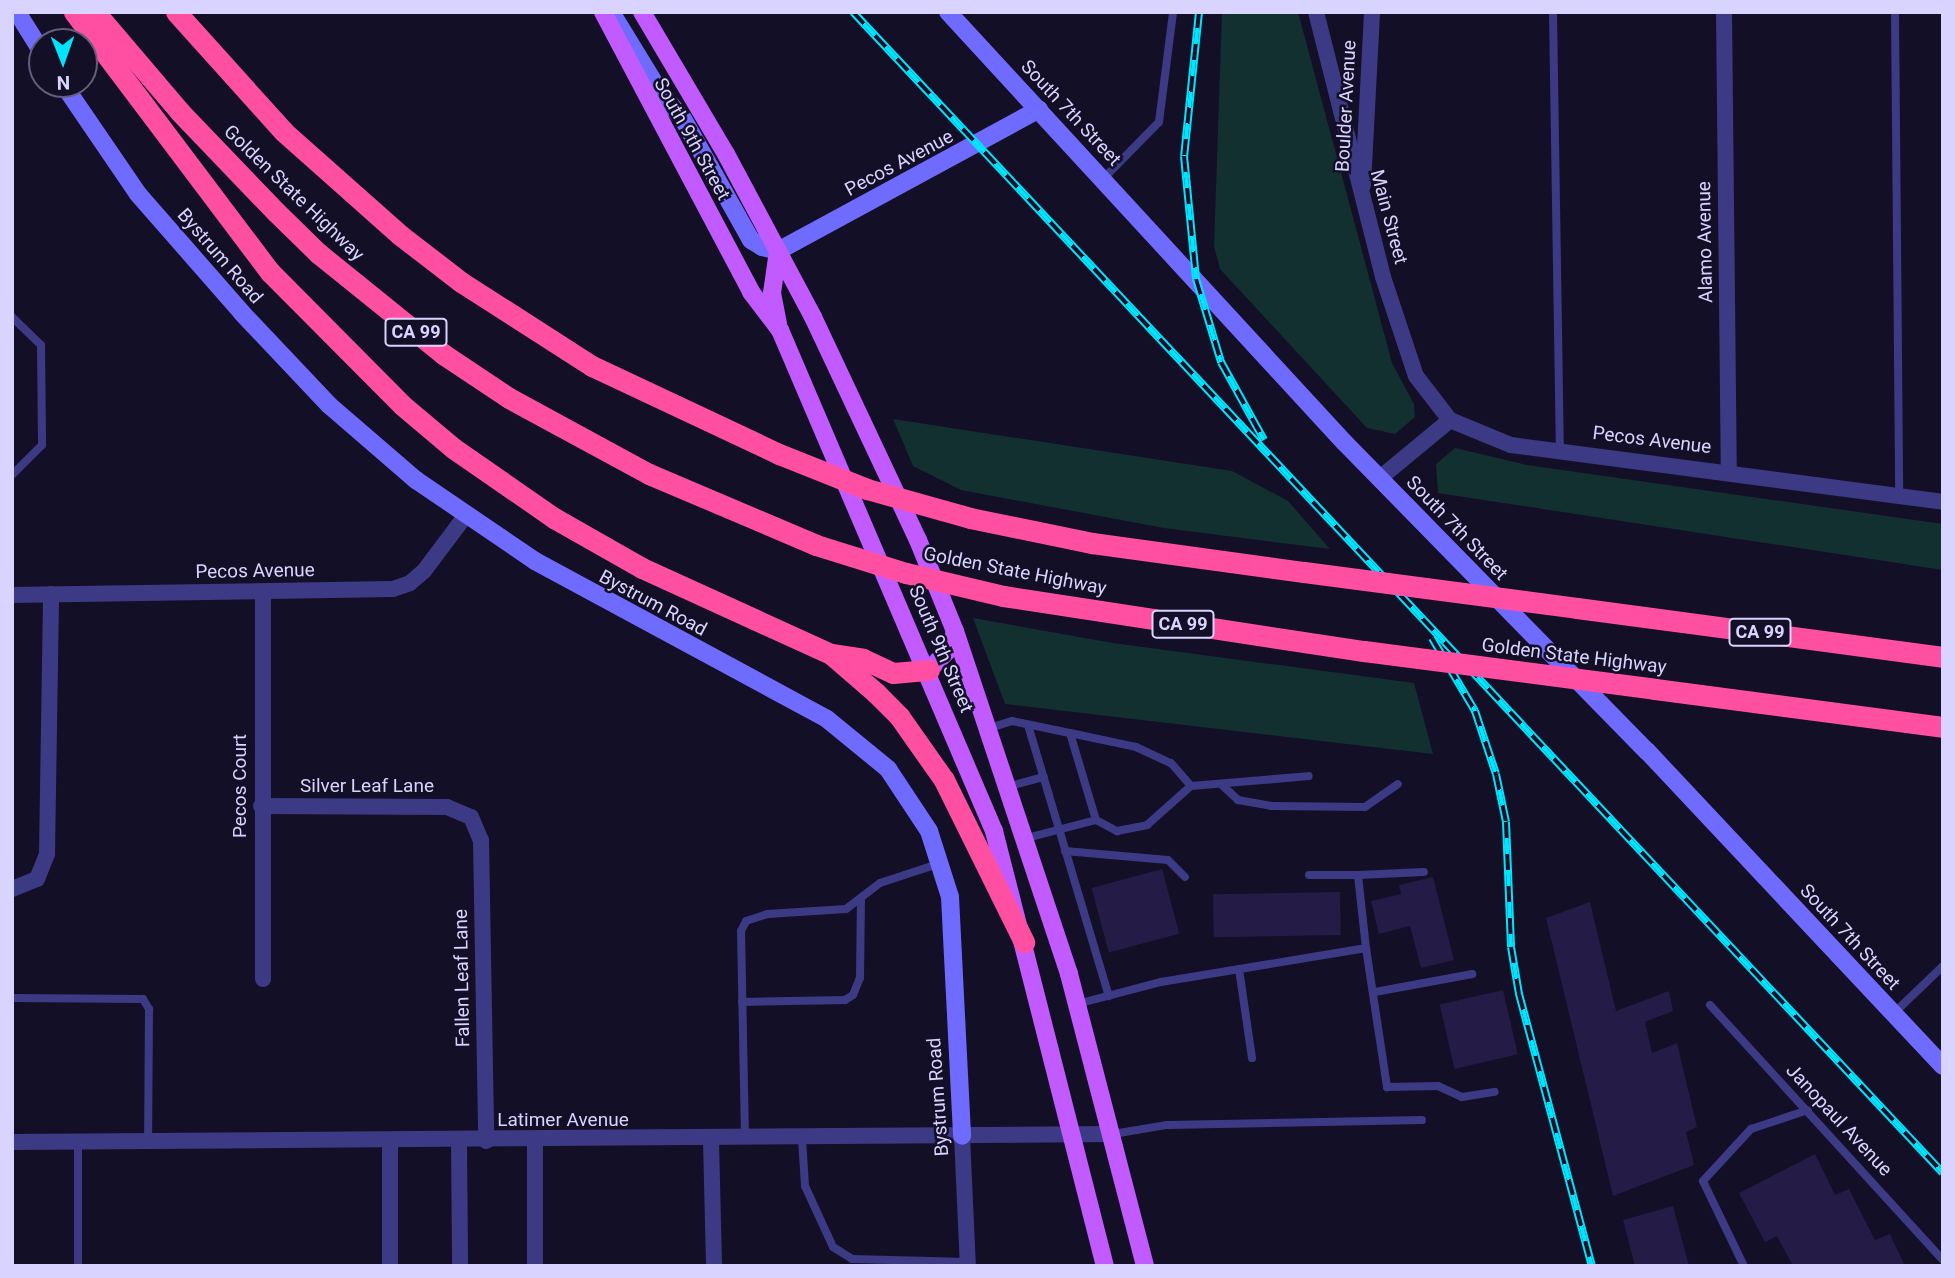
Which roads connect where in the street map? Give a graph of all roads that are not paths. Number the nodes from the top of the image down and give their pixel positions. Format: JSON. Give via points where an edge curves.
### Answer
{"nodes":[{"id":1,"x":17,"y":12,"type":"edge"},
{"id":2,"x":74,"y":12,"type":"edge"},
{"id":3,"x":95,"y":12,"type":"edge"},
{"id":4,"x":176,"y":12,"type":"edge"},
{"id":5,"x":603,"y":12,"type":"edge"},
{"id":6,"x":611,"y":12,"type":"edge"},
{"id":7,"x":642,"y":12,"type":"edge"},
{"id":8,"x":948,"y":12,"type":"edge"},
{"id":9,"x":1174,"y":12,"type":"edge"},
{"id":10,"x":1316,"y":12,"type":"edge"},
{"id":11,"x":1372,"y":12,"type":"edge"},
{"id":12,"x":1553,"y":12,"type":"edge"},
{"id":13,"x":1724,"y":12,"type":"edge"},
{"id":14,"x":1895,"y":12,"type":"edge"},
{"id":15,"x":28,"y":30,"type":"edge"},
{"id":16,"x":73,"y":98,"type":"edge"},
{"id":17,"x":1039,"y":109,"type":"junction"},
{"id":18,"x":1104,"y":178,"type":"junction"},
{"id":19,"x":1362,"y":201,"type":"junction"},
{"id":20,"x":778,"y":251,"type":"junction"},
{"id":21,"x":12,"y":317,"type":"edge"},
{"id":22,"x":780,"y":330,"type":"junction"},
{"id":23,"x":1450,"y":420,"type":"junction"},
{"id":24,"x":1560,"y":450,"type":"junction"},
{"id":25,"x":1729,"y":471,"type":"junction"},
{"id":26,"x":12,"y":475,"type":"edge"},
{"id":27,"x":1380,"y":478,"type":"junction"},
{"id":28,"x":1899,"y":495,"type":"junction"},
{"id":29,"x":1943,"y":502,"type":"edge"},
{"id":30,"x":466,"y":515,"type":"junction"},
{"id":31,"x":263,"y":593,"type":"junction"},
{"id":32,"x":51,"y":594,"type":"junction"},
{"id":33,"x":12,"y":595,"type":"edge"},
{"id":34,"x":955,"y":631,"type":"junction"},
{"id":35,"x":831,"y":653,"type":"junction"},
{"id":36,"x":1943,"y":657,"type":"edge"},
{"id":37,"x":929,"y":670,"type":"junction"},
{"id":38,"x":1028,"y":725,"type":"junction"},
{"id":39,"x":1943,"y":727,"type":"edge"},
{"id":40,"x":986,"y":729,"type":"junction"},
{"id":41,"x":1070,"y":733,"type":"junction"},
{"id":42,"x":1309,"y":776,"type":"dead end"},
{"id":43,"x":1044,"y":777,"type":"junction"},
{"id":44,"x":1398,"y":784,"type":"dead end"},
{"id":45,"x":1222,"y":785,"type":"junction"},
{"id":46,"x":1191,"y":786,"type":"junction"},
{"id":47,"x":1005,"y":787,"type":"junction"},
{"id":48,"x":261,"y":806,"type":"junction"},
{"id":49,"x":471,"y":817,"type":"joint"},
{"id":50,"x":1096,"y":820,"type":"junction"},
{"id":51,"x":1059,"y":830,"type":"junction"},
{"id":52,"x":1023,"y":839,"type":"junction"},
{"id":53,"x":1065,"y":851,"type":"junction"},
{"id":54,"x":941,"y":863,"type":"junction"},
{"id":55,"x":1424,"y":872,"type":"dead end"},
{"id":56,"x":1309,"y":875,"type":"dead end"},
{"id":57,"x":1359,"y":875,"type":"junction"},
{"id":58,"x":1185,"y":877,"type":"dead end"},
{"id":59,"x":12,"y":889,"type":"edge"},
{"id":60,"x":861,"y":900,"type":"junction"},
{"id":61,"x":1024,"y":942,"type":"junction"},
{"id":62,"x":1366,"y":948,"type":"junction"},
{"id":63,"x":1943,"y":966,"type":"edge"},
{"id":64,"x":1240,"y":969,"type":"junction"},
{"id":65,"x":1472,"y":974,"type":"dead end"},
{"id":66,"x":263,"y":979,"type":"dead end"},
{"id":67,"x":1375,"y":992,"type":"junction"},
{"id":68,"x":1109,"y":996,"type":"junction"},
{"id":69,"x":12,"y":998,"type":"edge"},
{"id":70,"x":742,"y":1002,"type":"junction"},
{"id":71,"x":1077,"y":1004,"type":"junction"},
{"id":72,"x":1710,"y":1005,"type":"dead end"},
{"id":73,"x":1894,"y":1014,"type":"junction"},
{"id":74,"x":1252,"y":1058,"type":"dead end"},
{"id":75,"x":1943,"y":1066,"type":"edge"},
{"id":76,"x":1494,"y":1091,"type":"dead end"},
{"id":77,"x":1808,"y":1110,"type":"junction"},
{"id":78,"x":1422,"y":1121,"type":"dead end"},
{"id":79,"x":1072,"y":1134,"type":"junction"},
{"id":80,"x":1113,"y":1134,"type":"junction"},
{"id":81,"x":962,"y":1136,"type":"junction"},
{"id":82,"x":802,"y":1139,"type":"junction"},
{"id":83,"x":711,"y":1140,"type":"junction"},
{"id":84,"x":745,"y":1140,"type":"junction"},
{"id":85,"x":390,"y":1141,"type":"junction"},
{"id":86,"x":459,"y":1141,"type":"junction"},
{"id":87,"x":486,"y":1141,"type":"junction"},
{"id":88,"x":534,"y":1141,"type":"junction"},
{"id":89,"x":12,"y":1142,"type":"edge"},
{"id":90,"x":78,"y":1142,"type":"junction"},
{"id":91,"x":148,"y":1142,"type":"junction"},
{"id":92,"x":1943,"y":1260,"type":"edge"},
{"id":93,"x":968,"y":1264,"type":"edge"},
{"id":94,"x":78,"y":1266,"type":"edge"},
{"id":95,"x":390,"y":1266,"type":"edge"},
{"id":96,"x":460,"y":1266,"type":"edge"},
{"id":97,"x":535,"y":1266,"type":"edge"},
{"id":98,"x":714,"y":1266,"type":"edge"},
{"id":99,"x":1105,"y":1266,"type":"edge"},
{"id":100,"x":1145,"y":1266,"type":"edge"},
{"id":101,"x":1744,"y":1266,"type":"edge"}],
"edges":[{"from":1,"to":15,"type":"street"},
{"from":2,"to":35,"type":"highway","via":[[270,272],[360,368],[412,414],[500,483],[606,550]]},
{"from":3,"to":39,"type":"highway","name":"Golden State Highway","number":"CA 99","bridge":true,"via":[[171,103],[266,202],[318,253],[443,354],[532,411],[637,468],[816,545],[1003,596],[1364,651]]},
{"from":4,"to":36,"type":"highway","name":"Golden State Highway","number":"CA 99","bridge":true,"via":[[284,132],[380,219],[461,282],[592,366],[779,454],[867,489],[970,518],[1093,543]]},
{"from":5,"to":22,"type":"main road","name":"South 9th Street","via":[[751,292]]},
{"from":6,"to":20,"type":"street","via":[[683,119],[751,240]]},
{"from":7,"to":20,"type":"main road","name":"South 9th Street"},
{"from":8,"to":17,"type":"street","name":"South 7th Street"},
{"from":9,"to":18,"type":"lane","via":[[1159,122]]},
{"from":10,"to":19,"type":"street","name":"Main Street"},
{"from":11,"to":19,"type":"street","name":"Boulder Avenue"},
{"from":12,"to":24,"type":"lane"},
{"from":13,"to":25,"type":"street","name":"Alamo Avenue"},
{"from":14,"to":28,"type":"lane"},
{"from":16,"to":30,"type":"street","name":"Bystrum Road","via":[[138,194],[288,363],[370,440]]},
{"from":17,"to":18,"type":"street","name":"South 7th Street"},
{"from":17,"to":20,"type":"street","name":"Pecos Avenue"},
{"from":18,"to":27,"type":"street","name":"South 7th Street"},
{"from":19,"to":23,"type":"street","name":"Main Street","via":[[1416,376]]},
{"from":20,"to":22,"type":"main road","via":[[772,293]]},
{"from":20,"to":34,"type":"main road","name":"South 9th Street","via":[[878,453]]},
{"from":21,"to":26,"type":"lane","via":[[41,345],[42,445]]},
{"from":22,"to":37,"type":"main road","name":"South 9th Street"},
{"from":23,"to":24,"type":"street","name":"Pecos Avenue","via":[[1511,444]]},
{"from":23,"to":27,"type":"street"},
{"from":24,"to":25,"type":"street","name":"Pecos Avenue"},
{"from":25,"to":28,"type":"street","name":"Pecos Avenue"},
{"from":27,"to":73,"type":"street","name":"South 7th Street","via":[[1647,751]]},
{"from":28,"to":29,"type":"street","name":"Pecos Avenue"},
{"from":30,"to":31,"type":"street","name":"Pecos Avenue","via":[[410,583],[393,589]]},
{"from":30,"to":54,"type":"street","name":"Bystrum Road","via":[[597,598],[845,733],[888,769],[911,797]]},
{"from":31,"to":32,"type":"street","name":"Pecos Avenue"},
{"from":31,"to":48,"type":"street","name":"Pecos Court"},
{"from":32,"to":33,"type":"street","name":"Pecos Avenue"},
{"from":32,"to":59,"type":"street","via":[[47,854],[37,879]]},
{"from":34,"to":37,"type":"main road","via":[[951,647]]},
{"from":34,"to":40,"type":"main road","name":"South 9th Street"},
{"from":35,"to":37,"type":"highway","via":[[863,659],[893,673]]},
{"from":35,"to":61,"type":"highway","via":[[899,716],[923,748],[944,780]]},
{"from":37,"to":61,"type":"main road","name":"South 9th Street","via":[[994,831]]},
{"from":38,"to":40,"type":"lane","via":[[1012,721]]},
{"from":38,"to":41,"type":"lane"},
{"from":38,"to":43,"type":"lane"},
{"from":40,"to":47,"type":"main road","name":"South 9th Street"},
{"from":41,"to":46,"type":"lane","via":[[1136,747],[1171,763]]},
{"from":41,"to":50,"type":"lane"},
{"from":42,"to":45,"type":"lane"},
{"from":43,"to":47,"type":"lane"},
{"from":43,"to":51,"type":"lane"},
{"from":44,"to":45,"type":"lane","via":[[1365,807],[1271,806],[1238,800]]},
{"from":45,"to":46,"type":"lane"},
{"from":46,"to":50,"type":"lane","via":[[1147,825],[1117,831]]},
{"from":47,"to":52,"type":"main road","name":"South 9th Street"},
{"from":48,"to":49,"type":"street","name":"Silver Leaf Lane","via":[[447,807]]},
{"from":48,"to":66,"type":"street","name":"Pecos Court"},
{"from":49,"to":87,"type":"street","name":"Fallen Leaf Lane","via":[[481,840]]},
{"from":50,"to":51,"type":"lane"},
{"from":51,"to":52,"type":"lane"},
{"from":51,"to":53,"type":"lane"},
{"from":52,"to":71,"type":"main road","name":"South 9th Street"},
{"from":53,"to":58,"type":"lane","via":[[1168,860]]},
{"from":53,"to":68,"type":"lane"},
{"from":54,"to":60,"type":"lane","via":[[900,873]]},
{"from":54,"to":81,"type":"street","name":"Bystrum Road","via":[[953,939],[955,1072]]},
{"from":55,"to":57,"type":"lane"},
{"from":56,"to":57,"type":"lane"},
{"from":57,"to":62,"type":"lane"},
{"from":60,"to":70,"type":"lane","via":[[846,909],[768,914],[746,921],[741,931]]},
{"from":60,"to":70,"type":"lane","via":[[860,978],[853,996],[845,1000]]},
{"from":61,"to":79,"type":"main road","name":"South 9th Street"},
{"from":62,"to":64,"type":"lane"},
{"from":62,"to":67,"type":"lane"},
{"from":63,"to":73,"type":"lane"},
{"from":64,"to":68,"type":"lane"},
{"from":64,"to":74,"type":"lane"},
{"from":65,"to":67,"type":"lane"},
{"from":67,"to":76,"type":"lane","via":[[1387,1087],[1438,1086],[1462,1097]]},
{"from":68,"to":71,"type":"lane"},
{"from":69,"to":91,"type":"lane","via":[[143,999],[149,1009]]},
{"from":70,"to":84,"type":"lane"},
{"from":71,"to":80,"type":"main road","name":"South 9th Street"},
{"from":72,"to":77,"type":"lane","name":"Janopaul Avenue"},
{"from":73,"to":75,"type":"street","name":"South 7th Street"},
{"from":77,"to":92,"type":"lane","name":"Janopaul Avenue"},
{"from":77,"to":101,"type":"lane","via":[[1751,1129],[1703,1181]]},
{"from":78,"to":80,"type":"lane","via":[[1167,1125]]},
{"from":79,"to":80,"type":"street","name":"Latimer Avenue"},
{"from":79,"to":81,"type":"street","name":"Latimer Avenue"},
{"from":79,"to":99,"type":"main road","name":"South 9th Street"},
{"from":80,"to":100,"type":"main road","name":"South 9th Street"},
{"from":81,"to":82,"type":"street","name":"Latimer Avenue"},
{"from":81,"to":93,"type":"street","name":"Bystrum Road"},
{"from":82,"to":84,"type":"street","name":"Latimer Avenue"},
{"from":82,"to":93,"type":"lane","via":[[811,1208],[833,1247],[852,1259]]},
{"from":83,"to":84,"type":"street","name":"Latimer Avenue"},
{"from":83,"to":88,"type":"street","name":"Latimer Avenue"},
{"from":83,"to":98,"type":"street"},
{"from":85,"to":86,"type":"street","name":"Latimer Avenue"},
{"from":85,"to":91,"type":"street","name":"Latimer Avenue"},
{"from":85,"to":95,"type":"street"},
{"from":86,"to":87,"type":"street","name":"Latimer Avenue"},
{"from":86,"to":96,"type":"street"},
{"from":87,"to":88,"type":"street","name":"Latimer Avenue"},
{"from":88,"to":97,"type":"street"},
{"from":89,"to":90,"type":"street","name":"Latimer Avenue"},
{"from":90,"to":91,"type":"street","name":"Latimer Avenue"},
{"from":90,"to":94,"type":"lane"}]}
